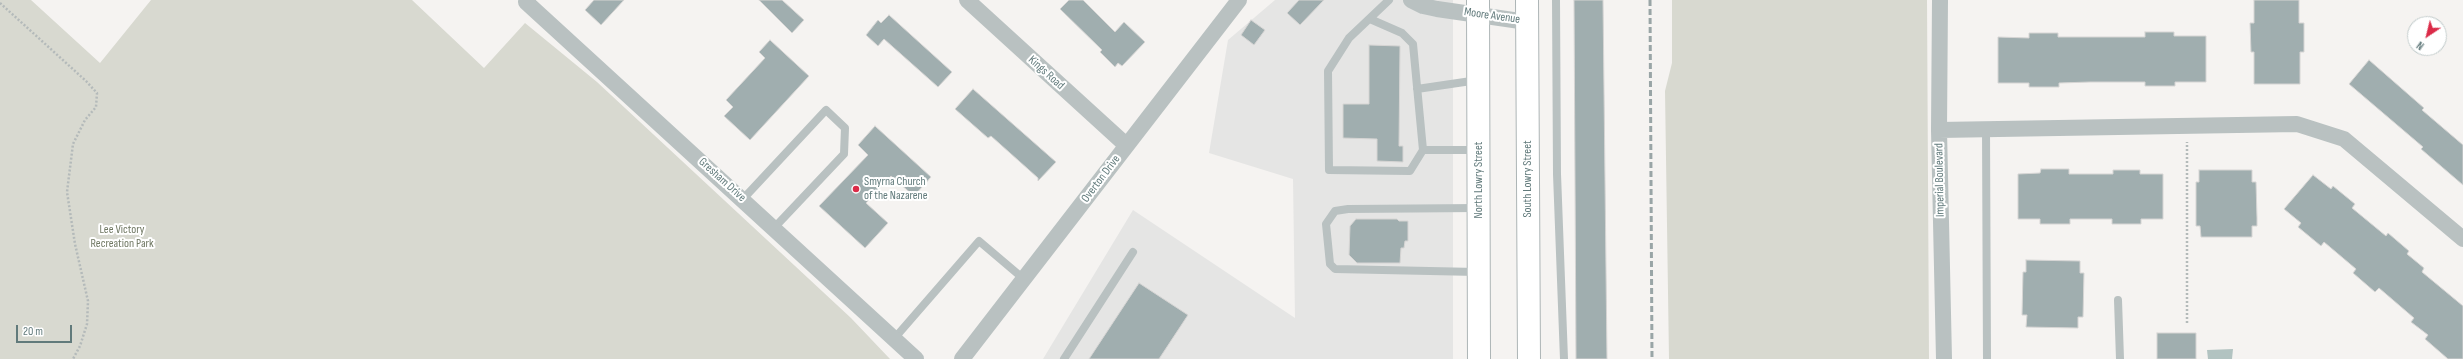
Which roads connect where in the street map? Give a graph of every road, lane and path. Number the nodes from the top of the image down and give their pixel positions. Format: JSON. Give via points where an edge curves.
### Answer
{"nodes":[{"id":1,"x":967,"y":0,"type":"edge"},
{"id":2,"x":1239,"y":0,"type":"edge"},
{"id":3,"x":1389,"y":0,"type":"edge"},
{"id":4,"x":1411,"y":0,"type":"edge"},
{"id":5,"x":1527,"y":0,"type":"edge"},
{"id":6,"x":1556,"y":0,"type":"edge"},
{"id":7,"x":1940,"y":0,"type":"edge"},
{"id":8,"x":527,"y":1,"type":"edge"},
{"id":9,"x":0,"y":3,"type":"edge"},
{"id":10,"x":1478,"y":7,"type":"edge"},
{"id":11,"x":1370,"y":19,"type":"junction"},
{"id":12,"x":1527,"y":22,"type":"junction"},
{"id":13,"x":1478,"y":80,"type":"junction"},
{"id":14,"x":1417,"y":89,"type":"junction"},
{"id":15,"x":2187,"y":126,"type":"junction"},
{"id":16,"x":1986,"y":129,"type":"junction"},
{"id":17,"x":1939,"y":130,"type":"junction"},
{"id":18,"x":1126,"y":146,"type":"junction"},
{"id":19,"x":1423,"y":150,"type":"junction"},
{"id":20,"x":1479,"y":150,"type":"junction"},
{"id":21,"x":743,"y":199,"type":"junction"},
{"id":22,"x":1479,"y":208,"type":"junction"},
{"id":23,"x":774,"y":228,"type":"junction"},
{"id":24,"x":2463,"y":239,"type":"edge"},
{"id":25,"x":1133,"y":252,"type":"dead end"},
{"id":26,"x":1478,"y":272,"type":"junction"},
{"id":27,"x":1025,"y":280,"type":"junction"},
{"id":28,"x":2118,"y":300,"type":"dead end"},
{"id":29,"x":2187,"y":323,"type":"dead end"},
{"id":30,"x":893,"y":340,"type":"junction"},
{"id":31,"x":73,"y":359,"type":"edge"},
{"id":32,"x":916,"y":359,"type":"edge"},
{"id":33,"x":962,"y":359,"type":"edge"},
{"id":34,"x":1064,"y":359,"type":"edge"},
{"id":35,"x":1479,"y":359,"type":"edge"},
{"id":36,"x":1529,"y":359,"type":"edge"},
{"id":37,"x":1564,"y":359,"type":"edge"},
{"id":38,"x":1944,"y":359,"type":"edge"},
{"id":39,"x":1987,"y":359,"type":"edge"},
{"id":40,"x":2120,"y":359,"type":"edge"}],
"edges":[{"from":1,"to":18,"type":"street","name":"Kings Road"},
{"from":2,"to":18,"type":"street","name":"Overton Drive"},
{"from":3,"to":11,"type":"lane"},
{"from":4,"to":10,"type":"street","name":"Moore Avenue","via":[[1423,6]]},
{"from":5,"to":12,"type":"main road","name":"South Lowry Street"},
{"from":6,"to":37,"type":"lane","via":[[1557,174]]},
{"from":7,"to":17,"type":"street","name":"Imperial Boulevard"},
{"from":8,"to":21,"type":"street","name":"Gresham Drive"},
{"from":9,"to":31,"type":"path","via":[[97,93],[96,107],[85,120],[74,144],[66,192],[88,301],[87,324]]},
{"from":10,"to":12,"type":"street","name":"Moore Avenue"},
{"from":10,"to":13,"type":"main road","name":"North Lowry Street"},
{"from":11,"to":14,"type":"lane","via":[[1402,32],[1413,44]]},
{"from":11,"to":19,"type":"lane","via":[[1349,38],[1328,71],[1329,170],[1410,171]]},
{"from":12,"to":36,"type":"main road","name":"South Lowry Street"},
{"from":13,"to":14,"type":"lane"},
{"from":13,"to":20,"type":"main road","name":"North Lowry Street"},
{"from":14,"to":19,"type":"lane"},
{"from":15,"to":16,"type":"street"},
{"from":15,"to":24,"type":"street","via":[[2297,124],[2344,139]]},
{"from":15,"to":29,"type":"path"},
{"from":16,"to":17,"type":"street"},
{"from":16,"to":39,"type":"lane"},
{"from":17,"to":38,"type":"street","name":"Imperial Boulevard"},
{"from":18,"to":27,"type":"street","name":"Overton Drive"},
{"from":19,"to":20,"type":"lane"},
{"from":20,"to":22,"type":"main road","name":"North Lowry Street"},
{"from":21,"to":23,"type":"street","name":"Gresham Drive"},
{"from":21,"to":23,"type":"lane","via":[[826,110],[845,128],[844,154]]},
{"from":22,"to":26,"type":"main road","name":"North Lowry Street"},
{"from":22,"to":26,"type":"lane","via":[[1348,209],[1335,211],[1326,224],[1330,264],[1335,269]]},
{"from":23,"to":30,"type":"street","name":"Gresham Drive"},
{"from":25,"to":34,"type":"lane"},
{"from":26,"to":35,"type":"main road","name":"North Lowry Street"},
{"from":27,"to":30,"type":"lane","via":[[979,241]]},
{"from":27,"to":33,"type":"street","name":"Overton Drive"},
{"from":28,"to":40,"type":"lane"},
{"from":30,"to":32,"type":"street","name":"Gresham Drive"}]}
